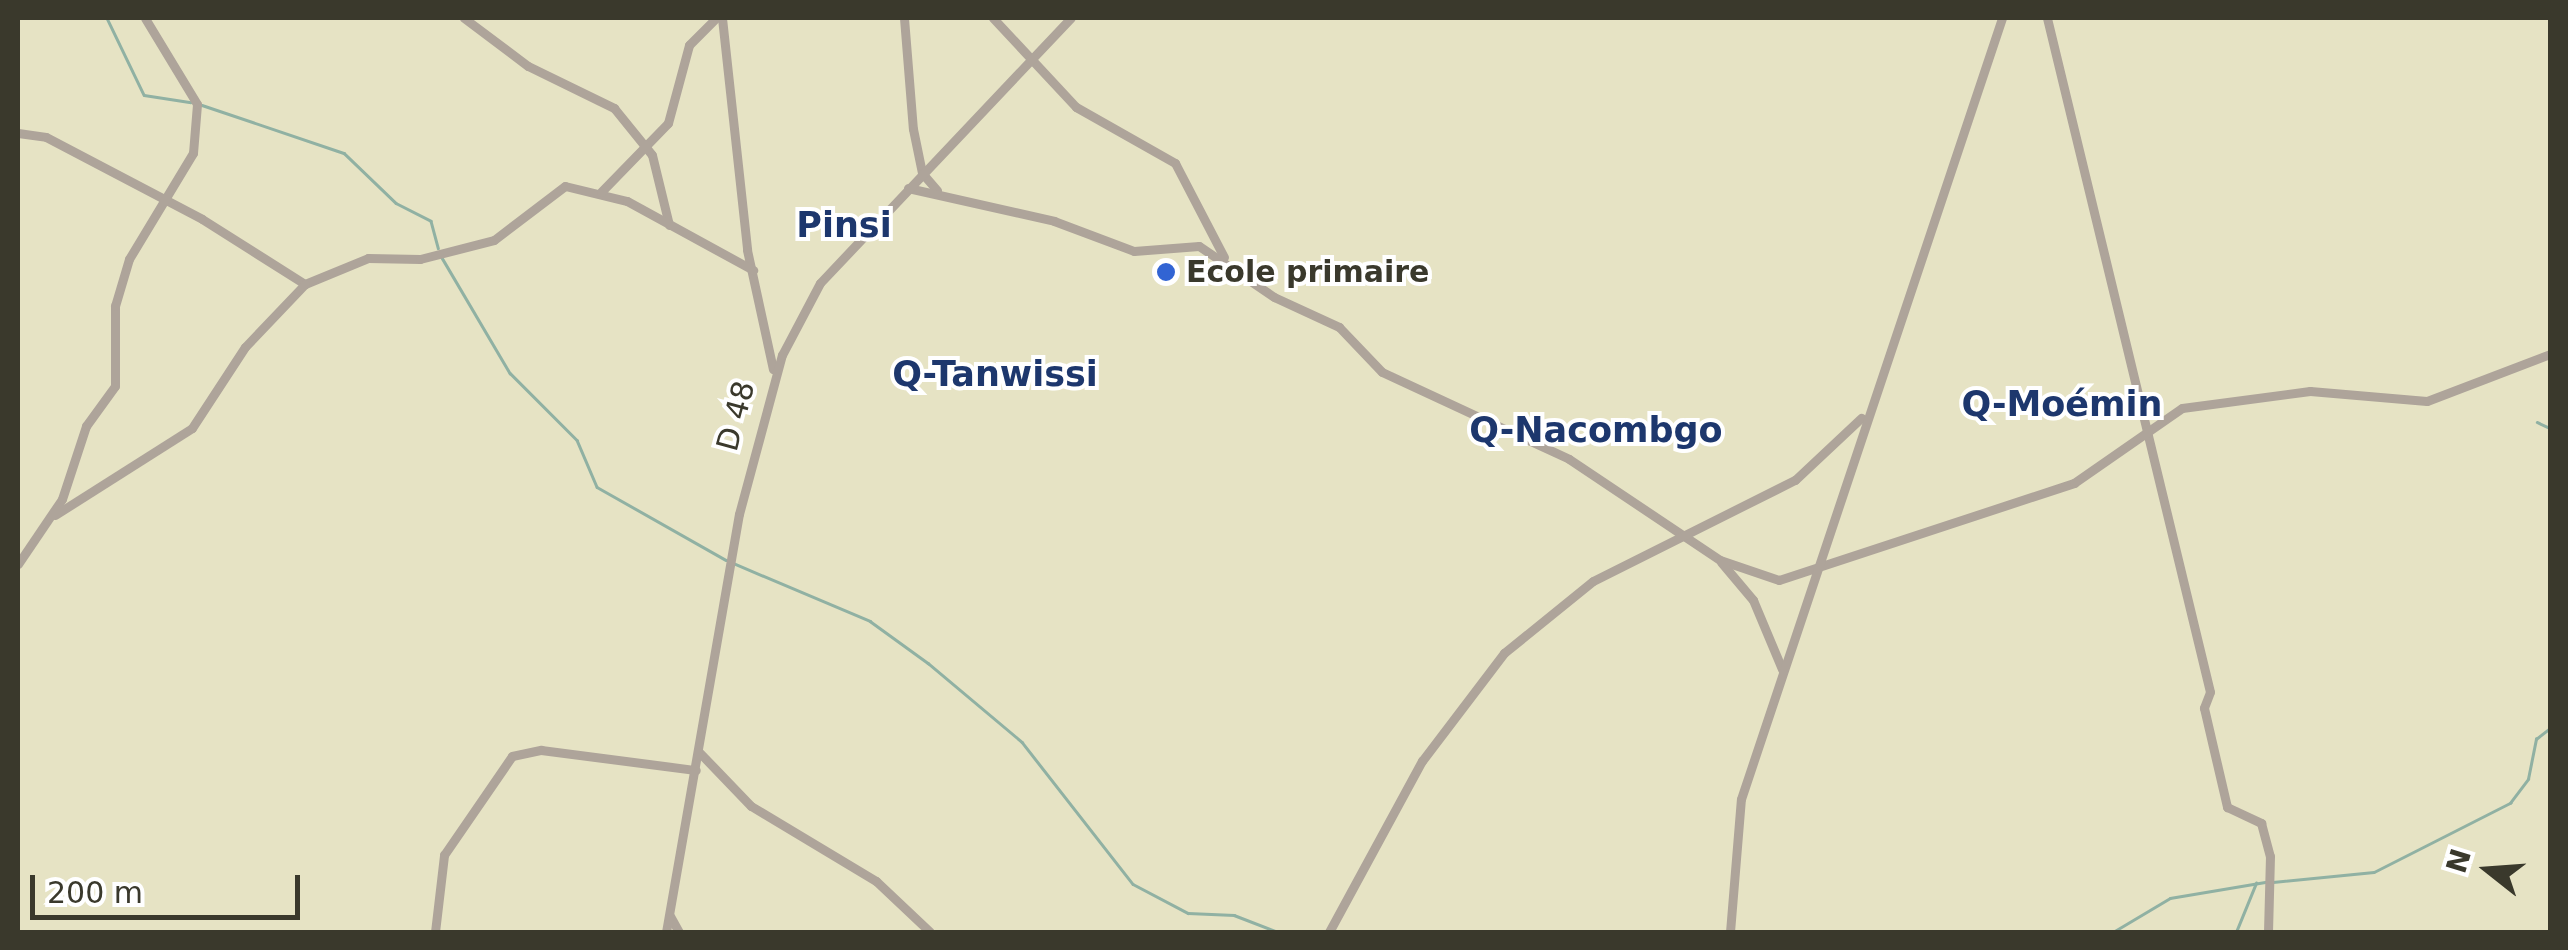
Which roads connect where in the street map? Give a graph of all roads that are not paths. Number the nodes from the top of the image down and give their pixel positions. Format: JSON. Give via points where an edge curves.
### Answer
{"nodes":[{"id":1,"x":145,"y":18,"type":"edge"},
{"id":2,"x":464,"y":18,"type":"edge"},
{"id":3,"x":719,"y":18,"type":"edge"},
{"id":4,"x":904,"y":18,"type":"edge"},
{"id":5,"x":993,"y":18,"type":"edge"},
{"id":6,"x":1071,"y":18,"type":"edge"},
{"id":7,"x":2002,"y":18,"type":"edge"},
{"id":8,"x":2048,"y":18,"type":"edge"},
{"id":9,"x":1028,"y":61,"type":"junction"},
{"id":10,"x":18,"y":133,"type":"edge"},
{"id":11,"x":650,"y":150,"type":"junction"},
{"id":12,"x":922,"y":173,"type":"junction"},
{"id":13,"x":908,"y":188,"type":"junction"},
{"id":14,"x":937,"y":190,"type":"junction"},
{"id":15,"x":600,"y":192,"type":"junction"},
{"id":16,"x":156,"y":201,"type":"junction"},
{"id":17,"x":670,"y":225,"type":"junction"},
{"id":18,"x":1226,"y":260,"type":"junction"},
{"id":19,"x":753,"y":270,"type":"junction"},
{"id":20,"x":304,"y":284,"type":"junction"},
{"id":21,"x":2550,"y":354,"type":"edge"},
{"id":22,"x":774,"y":376,"type":"junction"},
{"id":23,"x":1866,"y":412,"type":"junction"},
{"id":24,"x":2146,"y":429,"type":"junction"},
{"id":25,"x":52,"y":516,"type":"junction"},
{"id":26,"x":1688,"y":536,"type":"junction"},
{"id":27,"x":1720,"y":560,"type":"junction"},
{"id":28,"x":18,"y":564,"type":"edge"},
{"id":29,"x":1818,"y":574,"type":"junction"},
{"id":30,"x":1783,"y":671,"type":"junction"},
{"id":31,"x":699,"y":752,"type":"junction"},
{"id":32,"x":696,"y":770,"type":"junction"},
{"id":33,"x":670,"y":916,"type":"junction"},
{"id":34,"x":436,"y":932,"type":"edge"},
{"id":35,"x":666,"y":932,"type":"edge"},
{"id":36,"x":679,"y":932,"type":"edge"},
{"id":37,"x":930,"y":932,"type":"edge"},
{"id":38,"x":1329,"y":932,"type":"edge"},
{"id":39,"x":1730,"y":932,"type":"edge"},
{"id":40,"x":2268,"y":932,"type":"edge"}],
"edges":[{"from":1,"to":16,"type":"street","via":[[199,118],[193,154]]},
{"from":2,"to":11,"type":"street","via":[[528,66],[614,108]]},
{"from":3,"to":11,"type":"street","via":[[689,45],[668,123]]},
{"from":3,"to":19,"type":"street"},
{"from":4,"to":12,"type":"street"},
{"from":5,"to":9,"type":"street"},
{"from":6,"to":9,"type":"street","name":"D 48"},
{"from":7,"to":23,"type":"street","via":[[1946,201]]},
{"from":8,"to":24,"type":"street"},
{"from":9,"to":12,"type":"street","name":"D 48"},
{"from":9,"to":18,"type":"street","via":[[1076,106],[1174,163]]},
{"from":10,"to":16,"type":"street","via":[[46,138]]},
{"from":11,"to":15,"type":"street"},
{"from":11,"to":17,"type":"street"},
{"from":12,"to":13,"type":"street","name":"D 48"},
{"from":12,"to":14,"type":"street"},
{"from":13,"to":14,"type":"street"},
{"from":13,"to":22,"type":"street","name":"D 48","via":[[820,283]]},
{"from":14,"to":18,"type":"street","via":[[1134,252],[1176,242]]},
{"from":15,"to":17,"type":"street"},
{"from":15,"to":20,"type":"street","via":[[549,190],[494,240],[420,258],[368,258]]},
{"from":16,"to":20,"type":"street"},
{"from":16,"to":25,"type":"street","via":[[115,306],[115,386],[86,426]]},
{"from":17,"to":19,"type":"street"},
{"from":18,"to":26,"type":"street","via":[[1274,297],[1340,327],[1382,372],[1569,459]]},
{"from":19,"to":22,"type":"street"},
{"from":20,"to":25,"type":"street","via":[[244,347],[192,428]]},
{"from":21,"to":24,"type":"street","via":[[2427,401],[2310,391],[2229,396]]},
{"from":22,"to":31,"type":"street","name":"D 48","via":[[738,514]]},
{"from":23,"to":26,"type":"street","via":[[1794,480],[1722,510]]},
{"from":23,"to":29,"type":"street"},
{"from":24,"to":29,"type":"street","via":[[2074,483]]},
{"from":24,"to":40,"type":"street","via":[[2210,692],[2204,708],[2226,806],[2261,822],[2270,856]]},
{"from":25,"to":28,"type":"street"},
{"from":26,"to":27,"type":"street"},
{"from":26,"to":38,"type":"street","via":[[1593,581],[1481,676],[1422,761]]},
{"from":27,"to":29,"type":"street","via":[[1779,580]]},
{"from":27,"to":30,"type":"street","via":[[1752,600]]},
{"from":29,"to":30,"type":"street"},
{"from":30,"to":39,"type":"street","via":[[1742,800]]},
{"from":31,"to":32,"type":"street","name":"D 48"},
{"from":31,"to":37,"type":"street","via":[[751,806],[876,881]]},
{"from":32,"to":33,"type":"street","name":"D 48"},
{"from":32,"to":34,"type":"street","via":[[541,750],[512,756],[444,855]]},
{"from":33,"to":35,"type":"street","name":"D 48"},
{"from":33,"to":36,"type":"street"}]}
